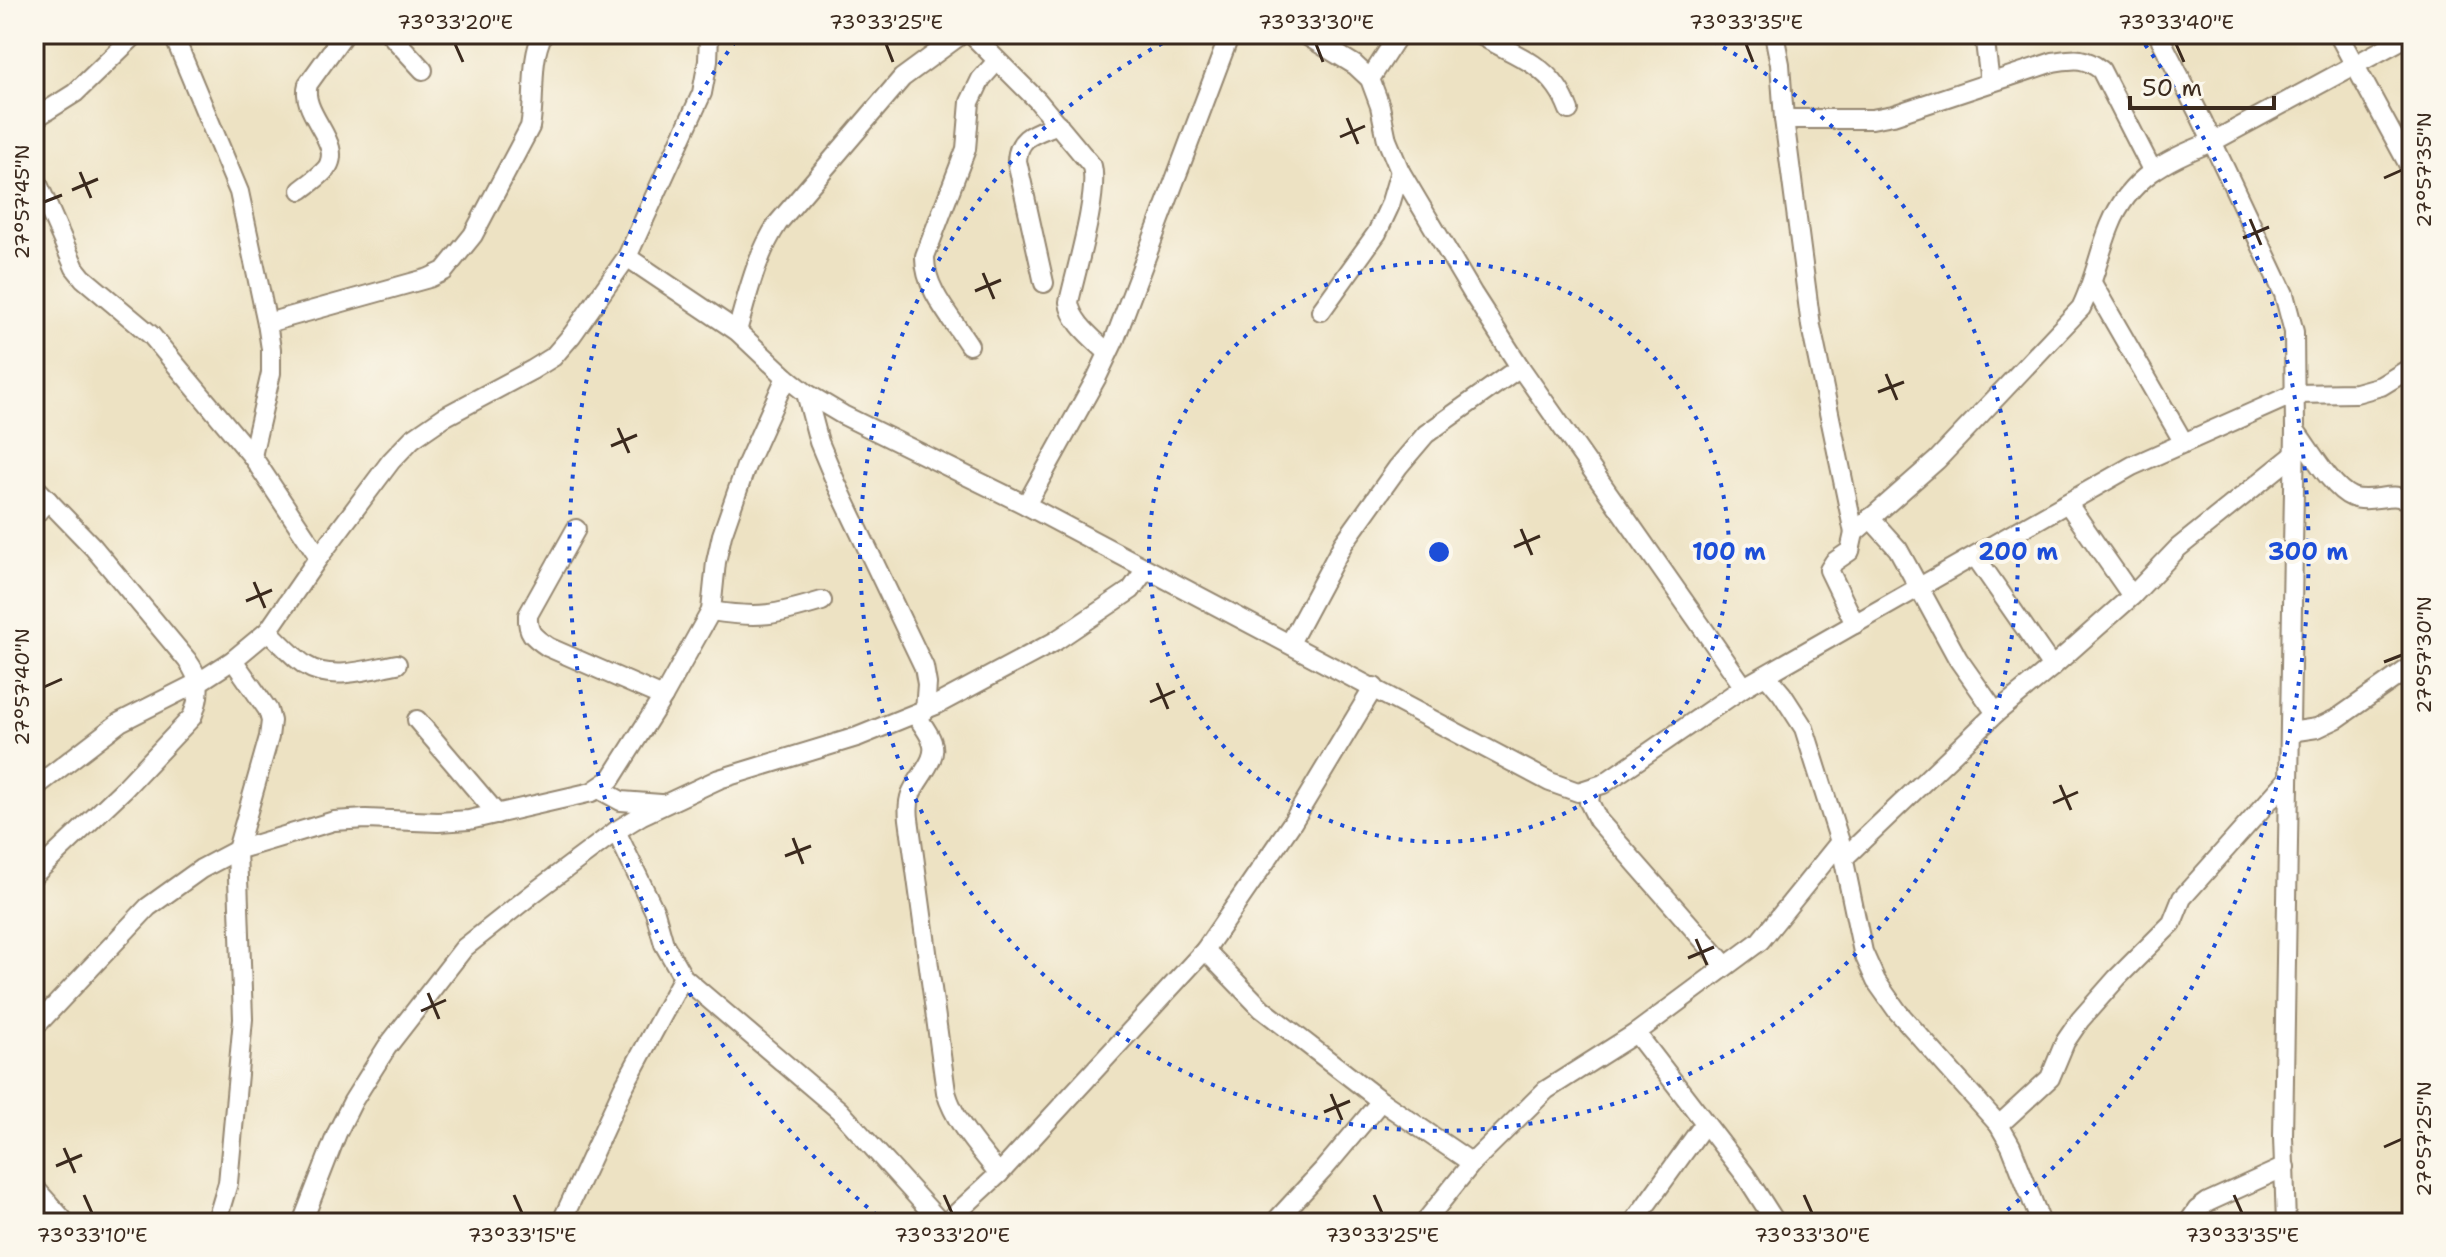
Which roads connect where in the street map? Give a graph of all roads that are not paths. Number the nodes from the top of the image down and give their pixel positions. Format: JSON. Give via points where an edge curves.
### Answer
{"nodes":[{"id":1,"x":136,"y":34,"type":"edge"},
{"id":2,"x":173,"y":34,"type":"edge"},
{"id":3,"x":344,"y":34,"type":"edge"},
{"id":4,"x":390,"y":34,"type":"edge"},
{"id":5,"x":543,"y":34,"type":"edge"},
{"id":6,"x":709,"y":34,"type":"edge"},
{"id":7,"x":962,"y":34,"type":"edge"},
{"id":8,"x":971,"y":34,"type":"edge"},
{"id":9,"x":1230,"y":34,"type":"edge"},
{"id":10,"x":1304,"y":34,"type":"edge"},
{"id":11,"x":1399,"y":34,"type":"edge"},
{"id":12,"x":1479,"y":34,"type":"edge"},
{"id":13,"x":1774,"y":34,"type":"edge"},
{"id":14,"x":1984,"y":34,"type":"edge"},
{"id":15,"x":2158,"y":34,"type":"edge"},
{"id":16,"x":2338,"y":34,"type":"edge"},
{"id":17,"x":2412,"y":34,"type":"edge"},
{"id":18,"x":997,"y":61,"type":"junction"},
{"id":19,"x":2355,"y":65,"type":"junction"},
{"id":20,"x":423,"y":70,"type":"dead end"},
{"id":21,"x":1370,"y":79,"type":"junction"},
{"id":22,"x":1990,"y":83,"type":"junction"},
{"id":23,"x":1569,"y":110,"type":"dead end"},
{"id":24,"x":34,"y":119,"type":"edge"},
{"id":25,"x":1784,"y":119,"type":"junction"},
{"id":26,"x":1058,"y":124,"type":"junction"},
{"id":27,"x":2212,"y":142,"type":"junction"},
{"id":28,"x":2152,"y":170,"type":"junction"},
{"id":29,"x":1400,"y":171,"type":"junction"},
{"id":30,"x":2412,"y":171,"type":"edge"},
{"id":31,"x":34,"y":175,"type":"edge"},
{"id":32,"x":301,"y":190,"type":"dead end"},
{"id":33,"x":627,"y":257,"type":"junction"},
{"id":34,"x":1044,"y":283,"type":"dead end"},
{"id":35,"x":2092,"y":283,"type":"junction"},
{"id":36,"x":1321,"y":311,"type":"dead end"},
{"id":37,"x":267,"y":323,"type":"junction"},
{"id":38,"x":737,"y":331,"type":"junction"},
{"id":39,"x":969,"y":345,"type":"dead end"},
{"id":40,"x":1108,"y":353,"type":"junction"},
{"id":41,"x":1520,"y":367,"type":"junction"},
{"id":42,"x":2412,"y":367,"type":"edge"},
{"id":43,"x":786,"y":377,"type":"junction"},
{"id":44,"x":806,"y":393,"type":"junction"},
{"id":45,"x":2294,"y":394,"type":"junction"},
{"id":46,"x":2295,"y":430,"type":"junction"},
{"id":47,"x":2184,"y":443,"type":"junction"},
{"id":48,"x":2295,"y":454,"type":"junction"},
{"id":49,"x":252,"y":456,"type":"junction"},
{"id":50,"x":34,"y":486,"type":"edge"},
{"id":51,"x":48,"y":500,"type":"junction"},
{"id":52,"x":2412,"y":503,"type":"edge"},
{"id":53,"x":2068,"y":504,"type":"junction"},
{"id":54,"x":1026,"y":505,"type":"junction"},
{"id":55,"x":34,"y":516,"type":"edge"},
{"id":56,"x":1870,"y":518,"type":"junction"},
{"id":57,"x":576,"y":529,"type":"dead end"},
{"id":58,"x":1854,"y":533,"type":"junction"},
{"id":59,"x":1975,"y":556,"type":"junction"},
{"id":60,"x":319,"y":557,"type":"junction"},
{"id":61,"x":1146,"y":569,"type":"junction"},
{"id":62,"x":1918,"y":588,"type":"junction"},
{"id":63,"x":2132,"y":596,"type":"junction"},
{"id":64,"x":822,"y":601,"type":"dead end"},
{"id":65,"x":711,"y":611,"type":"junction"},
{"id":66,"x":1855,"y":624,"type":"junction"},
{"id":67,"x":268,"y":631,"type":"junction"},
{"id":68,"x":1290,"y":643,"type":"junction"},
{"id":69,"x":233,"y":660,"type":"junction"},
{"id":70,"x":397,"y":664,"type":"dead end"},
{"id":71,"x":2412,"y":666,"type":"edge"},
{"id":72,"x":2052,"y":667,"type":"junction"},
{"id":73,"x":1766,"y":675,"type":"junction"},
{"id":74,"x":199,"y":682,"type":"junction"},
{"id":75,"x":1374,"y":687,"type":"junction"},
{"id":76,"x":1744,"y":687,"type":"junction"},
{"id":77,"x":663,"y":697,"type":"junction"},
{"id":78,"x":920,"y":712,"type":"junction"},
{"id":79,"x":1996,"y":713,"type":"junction"},
{"id":80,"x":417,"y":720,"type":"dead end"},
{"id":81,"x":2290,"y":732,"type":"junction"},
{"id":82,"x":2289,"y":778,"type":"junction"},
{"id":83,"x":34,"y":788,"type":"edge"},
{"id":84,"x":599,"y":789,"type":"junction"},
{"id":85,"x":1591,"y":789,"type":"junction"},
{"id":86,"x":666,"y":804,"type":"junction"},
{"id":87,"x":497,"y":814,"type":"junction"},
{"id":88,"x":616,"y":831,"type":"junction"},
{"id":89,"x":237,"y":850,"type":"junction"},
{"id":90,"x":1842,"y":850,"type":"junction"},
{"id":91,"x":34,"y":875,"type":"edge"},
{"id":92,"x":1205,"y":950,"type":"junction"},
{"id":93,"x":1726,"y":966,"type":"junction"},
{"id":94,"x":683,"y":977,"type":"junction"},
{"id":95,"x":34,"y":1028,"type":"edge"},
{"id":96,"x":1636,"y":1033,"type":"junction"},
{"id":97,"x":1381,"y":1101,"type":"junction"},
{"id":98,"x":1705,"y":1123,"type":"junction"},
{"id":99,"x":1999,"y":1125,"type":"junction"},
{"id":100,"x":1472,"y":1163,"type":"junction"},
{"id":101,"x":2285,"y":1167,"type":"junction"},
{"id":102,"x":999,"y":1174,"type":"junction"},
{"id":103,"x":34,"y":1196,"type":"edge"},
{"id":104,"x":58,"y":1223,"type":"edge"},
{"id":105,"x":216,"y":1223,"type":"edge"},
{"id":106,"x":302,"y":1223,"type":"edge"},
{"id":107,"x":561,"y":1223,"type":"edge"},
{"id":108,"x":943,"y":1223,"type":"edge"},
{"id":109,"x":1274,"y":1223,"type":"edge"},
{"id":110,"x":1424,"y":1223,"type":"edge"},
{"id":111,"x":1633,"y":1223,"type":"edge"},
{"id":112,"x":1776,"y":1223,"type":"edge"},
{"id":113,"x":2041,"y":1223,"type":"edge"},
{"id":114,"x":2188,"y":1223,"type":"edge"},
{"id":115,"x":2286,"y":1223,"type":"edge"}],
"edges":[{"from":1,"to":24,"type":"street","via":[[75,93]]},
{"from":2,"to":37,"type":"street","via":[[239,192]]},
{"from":3,"to":32,"type":"street","via":[[305,93],[331,160]]},
{"from":4,"to":20,"type":"street"},
{"from":5,"to":37,"type":"street","via":[[536,54],[530,127],[473,235],[444,271]]},
{"from":6,"to":33,"type":"street","via":[[702,93]]},
{"from":7,"to":38,"type":"street","via":[[902,78],[778,223],[757,263]]},
{"from":8,"to":18,"type":"street"},
{"from":9,"to":40,"type":"street"},
{"from":10,"to":21,"type":"street"},
{"from":11,"to":21,"type":"street"},
{"from":12,"to":23,"type":"street","via":[[1543,72]]},
{"from":13,"to":25,"type":"street"},
{"from":14,"to":22,"type":"street"},
{"from":15,"to":27,"type":"street"},
{"from":16,"to":19,"type":"street"},
{"from":17,"to":19,"type":"street"},
{"from":18,"to":26,"type":"street"},
{"from":18,"to":39,"type":"street","via":[[970,102],[966,149],[925,256],[928,282]]},
{"from":19,"to":27,"type":"street"},
{"from":19,"to":30,"type":"street"},
{"from":21,"to":29,"type":"street"},
{"from":22,"to":25,"type":"street","via":[[1872,119]]},
{"from":22,"to":28,"type":"street","via":[[2053,62],[2089,61],[2101,70]]},
{"from":25,"to":58,"type":"street","via":[[1811,326]]},
{"from":26,"to":34,"type":"street","via":[[1022,141],[1018,149]]},
{"from":26,"to":40,"type":"street","via":[[1094,173],[1070,311]]},
{"from":27,"to":28,"type":"street"},
{"from":27,"to":45,"type":"street","via":[[2284,294],[2294,332]]},
{"from":28,"to":35,"type":"street","via":[[2110,224]]},
{"from":29,"to":36,"type":"street","via":[[1377,233]]},
{"from":29,"to":41,"type":"street"},
{"from":31,"to":49,"type":"street","via":[[75,268],[151,335]]},
{"from":33,"to":38,"type":"street"},
{"from":33,"to":60,"type":"street","via":[[553,357],[412,439]]},
{"from":35,"to":47,"type":"street"},
{"from":35,"to":56,"type":"street","via":[[2081,308],[1937,460]]},
{"from":37,"to":49,"type":"street","via":[[271,373]]},
{"from":38,"to":43,"type":"street"},
{"from":40,"to":54,"type":"street"},
{"from":41,"to":68,"type":"street","via":[[1426,434],[1398,467],[1343,544]]},
{"from":41,"to":76,"type":"street"},
{"from":42,"to":45,"type":"street","via":[[2381,386],[2356,393]]},
{"from":43,"to":44,"type":"street"},
{"from":43,"to":65,"type":"street","via":[[722,535]]},
{"from":44,"to":54,"type":"street"},
{"from":44,"to":78,"type":"street","via":[[837,485],[924,667],[927,684]]},
{"from":45,"to":46,"type":"street"},
{"from":45,"to":47,"type":"street"},
{"from":46,"to":48,"type":"street"},
{"from":46,"to":52,"type":"street","via":[[2343,493],[2356,499],[2397,495]]},
{"from":47,"to":53,"type":"street"},
{"from":48,"to":63,"type":"street","via":[[2178,548]]},
{"from":48,"to":81,"type":"street"},
{"from":49,"to":60,"type":"street"},
{"from":50,"to":51,"type":"street"},
{"from":51,"to":55,"type":"street"},
{"from":51,"to":74,"type":"street","via":[[178,649]]},
{"from":53,"to":59,"type":"street"},
{"from":53,"to":63,"type":"street"},
{"from":54,"to":61,"type":"street"},
{"from":56,"to":58,"type":"street"},
{"from":56,"to":62,"type":"street","via":[[1898,549]]},
{"from":57,"to":77,"type":"street","via":[[528,615],[527,628],[548,647]]},
{"from":58,"to":66,"type":"street","via":[[1850,551],[1829,570]]},
{"from":59,"to":62,"type":"street"},
{"from":59,"to":72,"type":"street"},
{"from":60,"to":67,"type":"street"},
{"from":61,"to":68,"type":"street"},
{"from":61,"to":78,"type":"street","via":[[1131,590],[1054,642]]},
{"from":62,"to":66,"type":"street"},
{"from":62,"to":79,"type":"street"},
{"from":63,"to":72,"type":"street"},
{"from":64,"to":65,"type":"street","via":[[761,617]]},
{"from":65,"to":77,"type":"street"},
{"from":66,"to":73,"type":"street"},
{"from":67,"to":69,"type":"street"},
{"from":67,"to":70,"type":"street","via":[[320,673]]},
{"from":68,"to":75,"type":"street"},
{"from":69,"to":74,"type":"street"},
{"from":69,"to":89,"type":"street","via":[[271,721]]},
{"from":71,"to":81,"type":"street","via":[[2338,718]]},
{"from":72,"to":79,"type":"street"},
{"from":73,"to":76,"type":"street"},
{"from":73,"to":90,"type":"street","via":[[1804,728]]},
{"from":74,"to":83,"type":"street","via":[[120,722]]},
{"from":74,"to":91,"type":"street","via":[[192,717]]},
{"from":75,"to":85,"type":"street","via":[[1565,789]]},
{"from":75,"to":92,"type":"street","via":[[1292,823]]},
{"from":76,"to":85,"type":"street"},
{"from":77,"to":84,"type":"street","via":[[611,779]]},
{"from":78,"to":86,"type":"street","via":[[719,779]]},
{"from":78,"to":102,"type":"street","via":[[933,752],[912,790],[909,819],[946,1092],[958,1120]]},
{"from":79,"to":90,"type":"street"},
{"from":80,"to":87,"type":"street"},
{"from":81,"to":82,"type":"street"},
{"from":82,"to":99,"type":"street","via":[[2182,898],[2172,923],[2080,1020],[2050,1078]]},
{"from":82,"to":101,"type":"street"},
{"from":84,"to":86,"type":"street","via":[[621,801]]},
{"from":84,"to":87,"type":"street"},
{"from":85,"to":93,"type":"street","via":[[1589,802],[1598,820]]},
{"from":86,"to":88,"type":"street"},
{"from":87,"to":89,"type":"street","via":[[438,822],[334,821]]},
{"from":88,"to":94,"type":"street"},
{"from":88,"to":106,"type":"street","via":[[495,923],[451,964],[353,1101]]},
{"from":89,"to":95,"type":"street","via":[[148,907]]},
{"from":89,"to":105,"type":"street","via":[[243,1019],[228,1183]]},
{"from":90,"to":93,"type":"street","via":[[1760,941]]},
{"from":90,"to":99,"type":"street","via":[[1863,952],[1876,981]]},
{"from":92,"to":97,"type":"street","via":[[1262,1009]]},
{"from":92,"to":102,"type":"street"},
{"from":93,"to":96,"type":"street"},
{"from":94,"to":107,"type":"street","via":[[623,1088]]},
{"from":94,"to":108,"type":"street","via":[[839,1110]]},
{"from":96,"to":98,"type":"street"},
{"from":96,"to":100,"type":"street","via":[[1546,1090]]},
{"from":97,"to":100,"type":"street"},
{"from":97,"to":109,"type":"street"},
{"from":98,"to":111,"type":"street"},
{"from":98,"to":112,"type":"street"},
{"from":99,"to":113,"type":"street"},
{"from":100,"to":110,"type":"street"},
{"from":101,"to":114,"type":"street","via":[[2208,1202]]},
{"from":101,"to":115,"type":"street"},
{"from":102,"to":108,"type":"street"},
{"from":103,"to":104,"type":"main road"}]}
